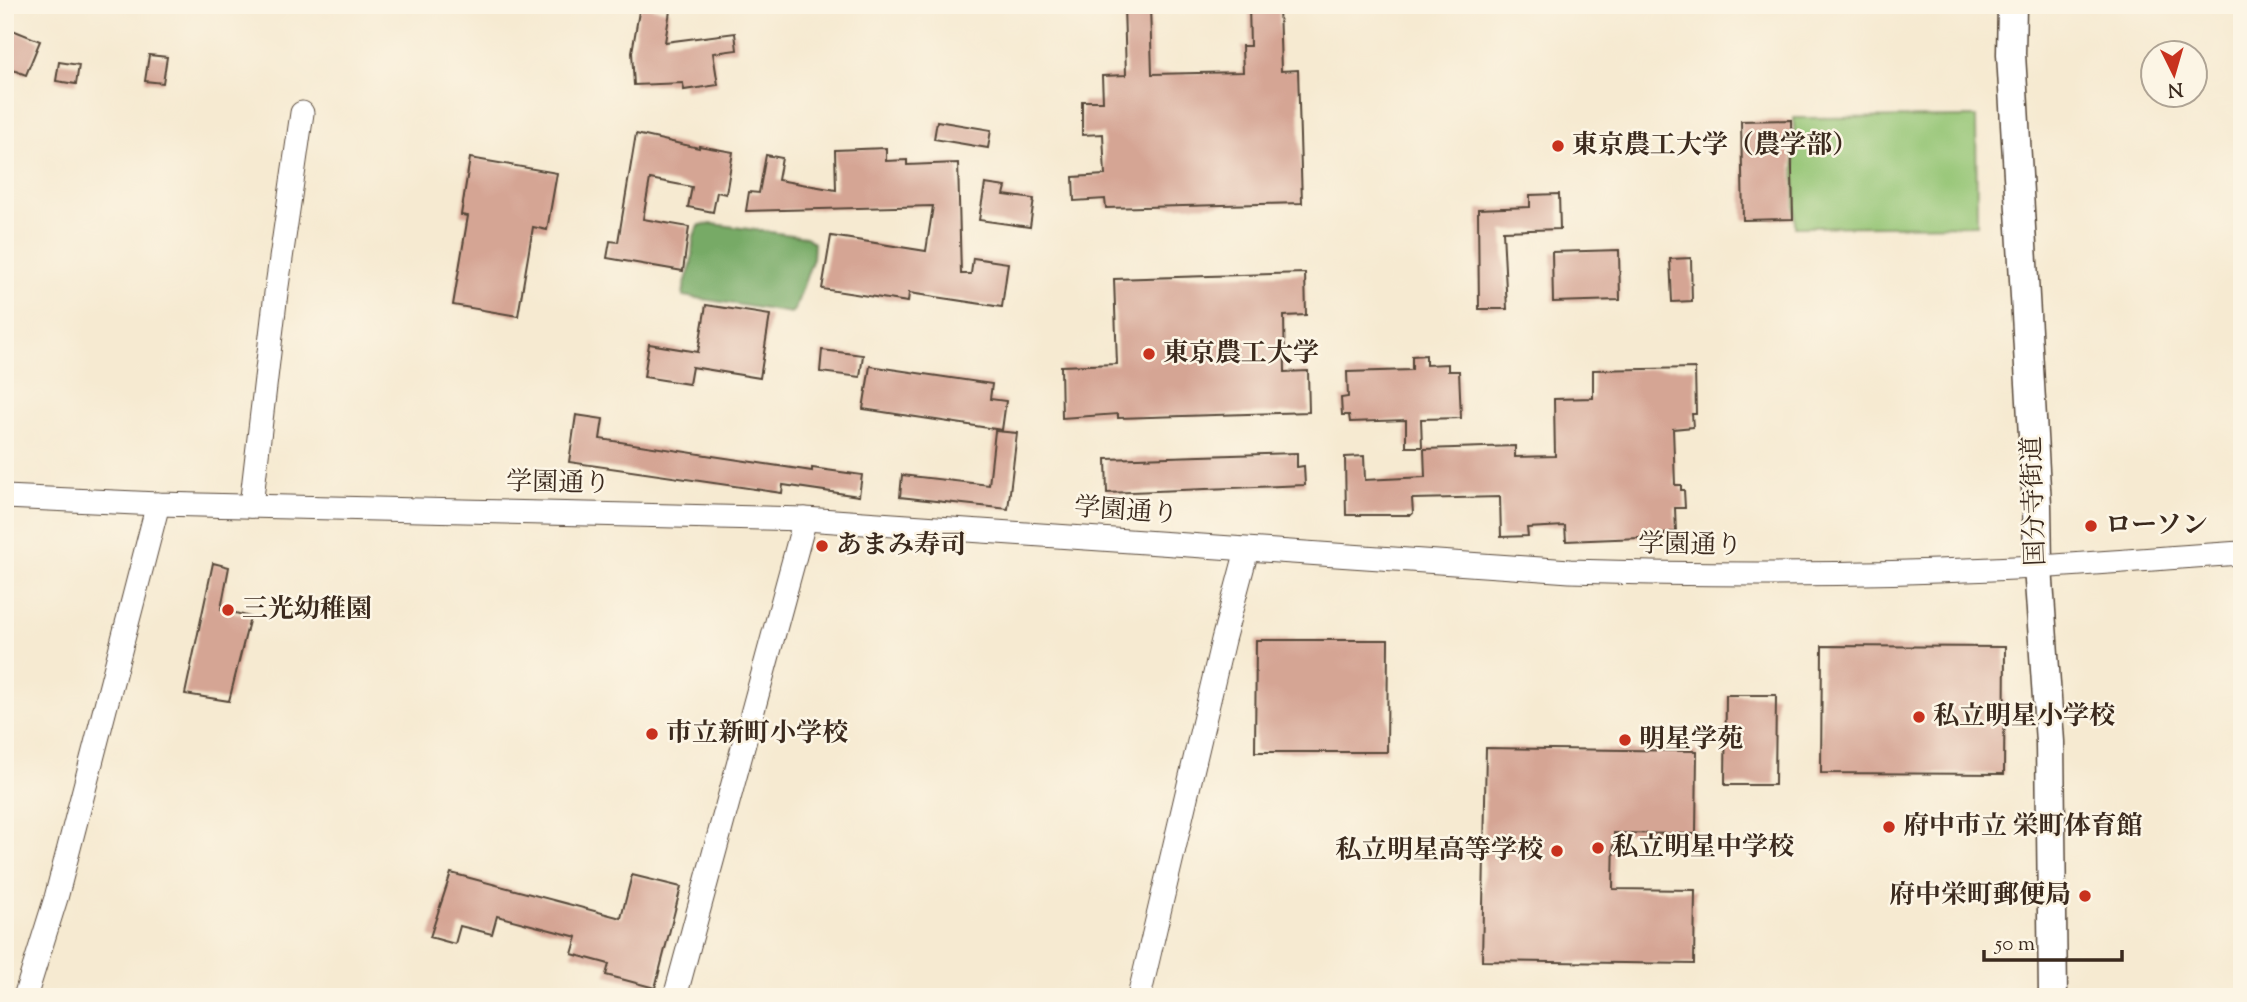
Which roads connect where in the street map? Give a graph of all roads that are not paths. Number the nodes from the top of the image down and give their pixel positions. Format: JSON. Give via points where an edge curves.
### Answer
{"nodes":[{"id":1,"x":2012,"y":5,"type":"edge"},
{"id":2,"x":302,"y":113,"type":"dead end"},
{"id":3,"x":5,"y":497,"type":"edge"},
{"id":4,"x":158,"y":504,"type":"junction"},
{"id":5,"x":251,"y":506,"type":"junction"},
{"id":6,"x":805,"y":519,"type":"junction"},
{"id":7,"x":1247,"y":550,"type":"junction"},
{"id":8,"x":2242,"y":553,"type":"edge"},
{"id":9,"x":2038,"y":567,"type":"junction"},
{"id":10,"x":25,"y":997,"type":"edge"},
{"id":11,"x":675,"y":997,"type":"edge"},
{"id":12,"x":1139,"y":997,"type":"edge"},
{"id":13,"x":2053,"y":997,"type":"edge"}],
"edges":[{"from":1,"to":9,"type":"main road","name":"国分寺街道"},
{"from":2,"to":5,"type":"street"},
{"from":3,"to":4,"type":"street","name":"学園通り"},
{"from":4,"to":5,"type":"street","name":"学園通り"},
{"from":4,"to":10,"type":"street","via":[[56,898]]},
{"from":5,"to":6,"type":"street","name":"学園通り"},
{"from":6,"to":7,"type":"street","name":"学園通り"},
{"from":6,"to":11,"type":"street"},
{"from":7,"to":9,"type":"street","name":"学園通り","via":[[1691,575]]},
{"from":7,"to":12,"type":"street"},
{"from":8,"to":9,"type":"street","name":"学園通り"},
{"from":9,"to":13,"type":"main road","name":"国分寺街道","via":[[2050,742]]}]}
